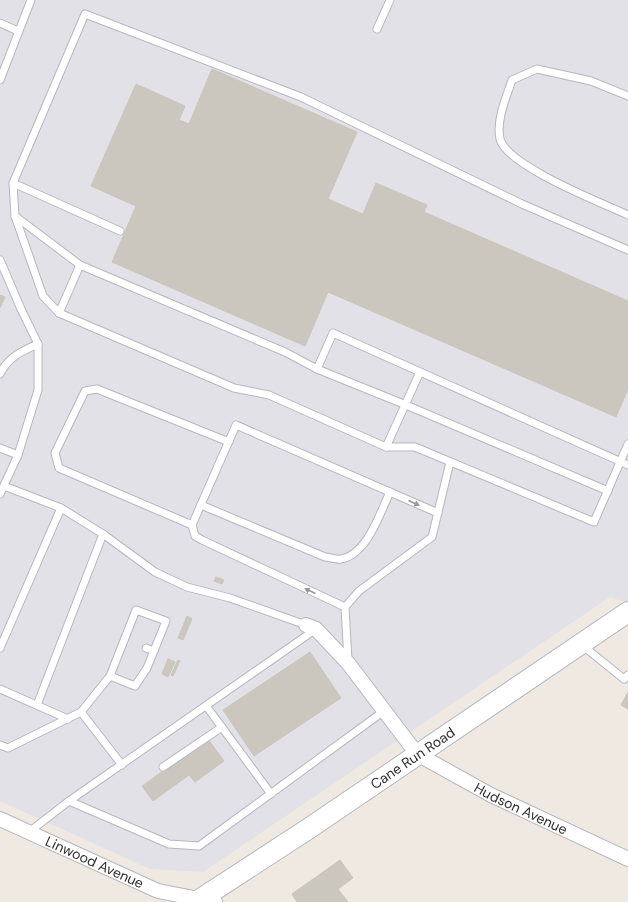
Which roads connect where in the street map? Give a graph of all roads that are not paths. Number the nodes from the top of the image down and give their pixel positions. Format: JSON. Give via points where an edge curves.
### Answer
{"nodes":[{"id":1,"x":30,"y":0,"type":"edge"},
{"id":2,"x":390,"y":0,"type":"edge"},
{"id":3,"x":0,"y":23,"type":"edge"},
{"id":4,"x":377,"y":29,"type":"dead end"},
{"id":5,"x":18,"y":31,"type":"junction"},
{"id":6,"x":1,"y":75,"type":"edge"},
{"id":7,"x":628,"y":96,"type":"edge"},
{"id":8,"x":13,"y":183,"type":"junction"},
{"id":9,"x":628,"y":215,"type":"edge"},
{"id":10,"x":15,"y":216,"type":"junction"},
{"id":11,"x":120,"y":231,"type":"dead end"},
{"id":12,"x":628,"y":250,"type":"edge"},
{"id":13,"x":0,"y":260,"type":"edge"},
{"id":14,"x":80,"y":264,"type":"junction"},
{"id":15,"x":59,"y":313,"type":"junction"},
{"id":16,"x":38,"y":344,"type":"junction"},
{"id":17,"x":317,"y":369,"type":"junction"},
{"id":18,"x":420,"y":372,"type":"junction"},
{"id":19,"x":0,"y":374,"type":"edge"},
{"id":20,"x":406,"y":404,"type":"junction"},
{"id":21,"x":229,"y":442,"type":"junction"},
{"id":22,"x":628,"y":444,"type":"edge"},
{"id":23,"x":386,"y":447,"type":"junction"},
{"id":24,"x":0,"y":448,"type":"edge"},
{"id":25,"x":18,"y":455,"type":"junction"},
{"id":26,"x":620,"y":461,"type":"junction"},
{"id":27,"x":450,"y":462,"type":"junction"},
{"id":28,"x":628,"y":465,"type":"edge"},
{"id":29,"x":4,"y":486,"type":"junction"},
{"id":30,"x":608,"y":491,"type":"junction"},
{"id":31,"x":390,"y":492,"type":"junction"},
{"id":32,"x":0,"y":494,"type":"edge"},
{"id":33,"x":201,"y":505,"type":"junction"},
{"id":34,"x":61,"y":508,"type":"junction"},
{"id":35,"x":438,"y":514,"type":"junction"},
{"id":36,"x":192,"y":525,"type":"junction"},
{"id":37,"x":103,"y":534,"type":"junction"},
{"id":38,"x":346,"y":607,"type":"junction"},
{"id":39,"x":627,"y":611,"type":"edge"},
{"id":40,"x":311,"y":627,"type":"junction"},
{"id":41,"x":580,"y":644,"type":"junction"},
{"id":42,"x":0,"y":648,"type":"edge"},
{"id":43,"x":146,"y":648,"type":"dead end"},
{"id":44,"x":154,"y":651,"type":"junction"},
{"id":45,"x":348,"y":663,"type":"junction"},
{"id":46,"x":139,"y":665,"type":"dead end"},
{"id":47,"x":147,"y":668,"type":"junction"},
{"id":48,"x":628,"y":675,"type":"edge"},
{"id":49,"x":110,"y":676,"type":"junction"},
{"id":50,"x":0,"y":689,"type":"edge"},
{"id":51,"x":37,"y":705,"type":"junction"},
{"id":52,"x":207,"y":707,"type":"junction"},
{"id":53,"x":384,"y":711,"type":"junction"},
{"id":54,"x":80,"y":712,"type":"junction"},
{"id":55,"x":68,"y":718,"type":"junction"},
{"id":56,"x":222,"y":727,"type":"junction"},
{"id":57,"x":0,"y":745,"type":"edge"},
{"id":58,"x":416,"y":754,"type":"junction"},
{"id":59,"x":122,"y":765,"type":"junction"},
{"id":60,"x":163,"y":767,"type":"dead end"},
{"id":61,"x":271,"y":794,"type":"junction"},
{"id":62,"x":69,"y":801,"type":"junction"},
{"id":63,"x":0,"y":819,"type":"edge"},
{"id":64,"x":29,"y":832,"type":"junction"},
{"id":65,"x":628,"y":859,"type":"edge"},
{"id":66,"x":203,"y":901,"type":"edge"}],
"edges":[{"from":1,"to":5,"type":"lane"},
{"from":2,"to":4,"type":"lane"},
{"from":3,"to":5,"type":"lane"},
{"from":5,"to":6,"type":"lane"},
{"from":7,"to":9,"type":"lane","via":[[591,81],[537,69],[512,80],[499,130],[505,149],[543,176]]},
{"from":8,"to":10,"type":"lane"},
{"from":8,"to":11,"type":"lane"},
{"from":8,"to":12,"type":"lane","via":[[85,14],[302,97],[522,204]]},
{"from":10,"to":14,"type":"lane"},
{"from":10,"to":15,"type":"lane","via":[[43,296]]},
{"from":13,"to":16,"type":"lane"},
{"from":14,"to":15,"type":"lane"},
{"from":14,"to":17,"type":"lane","via":[[285,352]]},
{"from":15,"to":23,"type":"lane","via":[[234,388],[269,395]]},
{"from":16,"to":19,"type":"lane","via":[[17,353],[3,367]]},
{"from":16,"to":25,"type":"lane","via":[[38,390]]},
{"from":17,"to":18,"type":"lane","via":[[333,333]]},
{"from":17,"to":20,"type":"lane"},
{"from":18,"to":20,"type":"lane"},
{"from":18,"to":26,"type":"lane"},
{"from":20,"to":23,"type":"lane"},
{"from":20,"to":30,"type":"lane"},
{"from":21,"to":31,"type":"lane","via":[[236,425]]},
{"from":21,"to":33,"type":"lane"},
{"from":21,"to":36,"type":"lane","via":[[97,389],[85,391],[55,453],[59,468]]},
{"from":22,"to":26,"type":"lane"},
{"from":23,"to":27,"type":"lane","via":[[415,447]]},
{"from":24,"to":25,"type":"lane"},
{"from":25,"to":29,"type":"lane"},
{"from":26,"to":28,"type":"lane"},
{"from":26,"to":30,"type":"lane"},
{"from":27,"to":30,"type":"lane","via":[[594,522]]},
{"from":27,"to":35,"type":"lane"},
{"from":29,"to":32,"type":"lane"},
{"from":29,"to":34,"type":"lane"},
{"from":31,"to":33,"type":"lane","via":[[368,540],[355,552],[341,559],[325,557]]},
{"from":31,"to":35,"type":"lane","one_way":true},
{"from":33,"to":36,"type":"lane"},
{"from":34,"to":37,"type":"lane"},
{"from":34,"to":42,"type":"lane"},
{"from":35,"to":38,"type":"lane","via":[[432,537],[359,591]]},
{"from":38,"to":36,"type":"lane","one_way":true,"via":[[202,540],[195,536]]},
{"from":37,"to":40,"type":"lane","via":[[155,572],[187,587],[230,598]]},
{"from":37,"to":51,"type":"lane"},
{"from":38,"to":45,"type":"lane"},
{"from":39,"to":41,"type":"main road","name":"Cane Run Road"},
{"from":40,"to":45,"type":"street"},
{"from":40,"to":52,"type":"lane"},
{"from":41,"to":48,"type":"lane","via":[[624,679]]},
{"from":41,"to":58,"type":"main road","name":"Cane Run Road"},
{"from":43,"to":44,"type":"lane"},
{"from":44,"to":47,"type":"lane"},
{"from":44,"to":49,"type":"lane","via":[[166,621],[136,610],[127,641]]},
{"from":45,"to":53,"type":"street"},
{"from":46,"to":47,"type":"lane"},
{"from":47,"to":49,"type":"lane","via":[[135,686]]},
{"from":49,"to":54,"type":"lane"},
{"from":50,"to":51,"type":"lane"},
{"from":51,"to":55,"type":"lane"},
{"from":52,"to":56,"type":"lane"},
{"from":52,"to":59,"type":"lane"},
{"from":53,"to":58,"type":"street"},
{"from":53,"to":61,"type":"lane"},
{"from":54,"to":55,"type":"lane"},
{"from":54,"to":59,"type":"lane"},
{"from":55,"to":57,"type":"lane","via":[[8,748]]},
{"from":56,"to":60,"type":"lane"},
{"from":56,"to":61,"type":"lane"},
{"from":58,"to":65,"type":"street","name":"Hudson Avenue","via":[[491,795]]},
{"from":58,"to":66,"type":"main road","name":"Cane Run Road"},
{"from":59,"to":62,"type":"lane"},
{"from":61,"to":62,"type":"lane","via":[[199,846],[169,844]]},
{"from":62,"to":64,"type":"lane"},
{"from":63,"to":64,"type":"street","name":"Linwood Avenue"},
{"from":64,"to":66,"type":"street","name":"Linwood Avenue","via":[[158,891]]}]}
